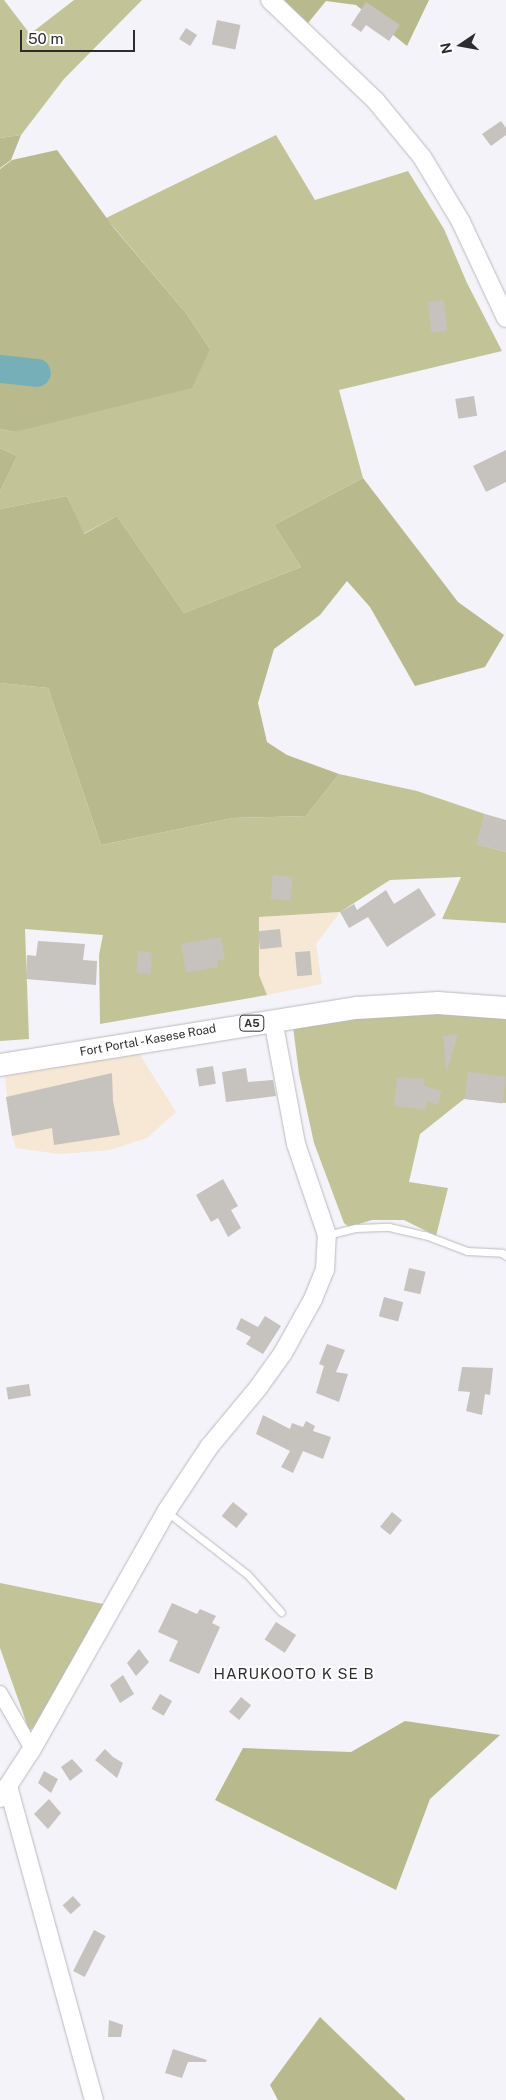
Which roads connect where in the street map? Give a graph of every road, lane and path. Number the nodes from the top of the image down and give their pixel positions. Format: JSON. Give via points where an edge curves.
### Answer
{"nodes":[{"id":1,"x":270,"y":0,"type":"edge"},
{"id":2,"x":506,"y":318,"type":"edge"},
{"id":3,"x":506,"y":1008,"type":"edge"},
{"id":4,"x":273,"y":1020,"type":"junction"},
{"id":5,"x":0,"y":1065,"type":"edge"},
{"id":6,"x":327,"y":1235,"type":"junction"},
{"id":7,"x":506,"y":1256,"type":"edge"},
{"id":8,"x":166,"y":1512,"type":"junction"},
{"id":9,"x":282,"y":1612,"type":"dead end"},
{"id":10,"x":0,"y":1693,"type":"edge"},
{"id":11,"x":32,"y":1749,"type":"junction"},
{"id":12,"x":4,"y":1792,"type":"edge"},
{"id":13,"x":94,"y":2100,"type":"edge"}],
"edges":[{"from":1,"to":2,"type":"street","via":[[375,100],[422,157],[461,222]]},
{"from":3,"to":4,"type":"highway","name":"Fort Portal - Kasese Road","number":"A5","via":[[476,1004],[397,1004]]},
{"from":4,"to":5,"type":"highway","name":"Fort Portal - Kasese Road","number":"A5"},
{"from":4,"to":6,"type":"street","via":[[296,1144]]},
{"from":6,"to":7,"type":"lane","via":[[356,1228],[389,1227],[424,1235],[467,1251]]},
{"from":6,"to":8,"type":"street","via":[[325,1270],[283,1353],[209,1447]]},
{"from":8,"to":9,"type":"lane","via":[[247,1574]]},
{"from":8,"to":11,"type":"street"},
{"from":10,"to":11,"type":"street"},
{"from":11,"to":12,"type":"street"},
{"from":12,"to":13,"type":"street"}]}
